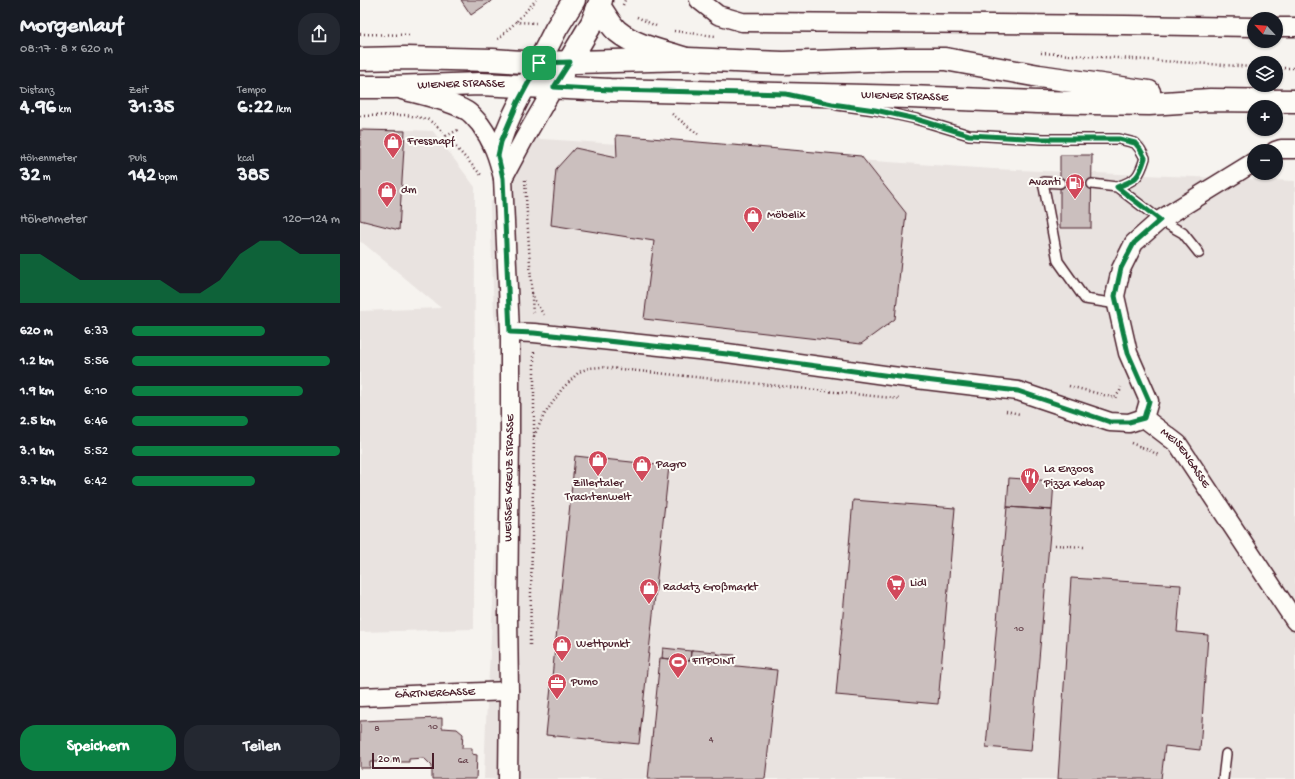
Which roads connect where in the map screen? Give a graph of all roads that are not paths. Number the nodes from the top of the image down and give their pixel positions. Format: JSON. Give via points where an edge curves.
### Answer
{"nodes":[{"id":1,"x":574,"y":0,"type":"edge"},
{"id":2,"x":699,"y":0,"type":"edge"},
{"id":3,"x":600,"y":3,"type":"edge"},
{"id":4,"x":1247,"y":27,"type":"edge"},
{"id":5,"x":1283,"y":27,"type":"edge"},
{"id":6,"x":1295,"y":27,"type":"edge"},
{"id":7,"x":364,"y":56,"type":"edge"},
{"id":8,"x":688,"y":59,"type":"junction"},
{"id":9,"x":570,"y":62,"type":"junction"},
{"id":10,"x":539,"y":63,"type":"junction"},
{"id":11,"x":527,"y":86,"type":"junction"},
{"id":12,"x":360,"y":87,"type":"edge"},
{"id":13,"x":393,"y":87,"type":"junction"},
{"id":14,"x":554,"y":87,"type":"junction"},
{"id":15,"x":786,"y":94,"type":"junction"},
{"id":16,"x":1210,"y":100,"type":"junction"},
{"id":17,"x":1295,"y":101,"type":"edge"},
{"id":18,"x":1283,"y":149,"type":"edge"},
{"id":19,"x":1295,"y":149,"type":"edge"},
{"id":20,"x":498,"y":156,"type":"junction"},
{"id":21,"x":1247,"y":166,"type":"edge"},
{"id":22,"x":503,"y":178,"type":"junction"},
{"id":23,"x":1060,"y":183,"type":"dead end"},
{"id":24,"x":1092,"y":184,"type":"dead end"},
{"id":25,"x":1117,"y":187,"type":"junction"},
{"id":26,"x":1160,"y":220,"type":"junction"},
{"id":27,"x":1199,"y":253,"type":"dead end"},
{"id":28,"x":1117,"y":304,"type":"junction"},
{"id":29,"x":510,"y":332,"type":"junction"},
{"id":30,"x":1144,"y":418,"type":"junction"},
{"id":31,"x":1295,"y":621,"type":"edge"},
{"id":32,"x":509,"y":691,"type":"junction"},
{"id":33,"x":360,"y":697,"type":"edge"},
{"id":34,"x":1226,"y":754,"type":"dead end"},
{"id":35,"x":508,"y":779,"type":"edge"},
{"id":36,"x":1223,"y":779,"type":"edge"}],
"edges":[{"from":1,"to":10,"type":"main road"},
{"from":2,"to":4,"type":"street","via":[[718,15],[742,22]]},
{"from":3,"to":8,"type":"main road","via":[[613,27],[628,38],[639,44]]},
{"from":3,"to":9,"type":"main road"},
{"from":5,"to":6,"type":"street"},
{"from":7,"to":10,"type":"main road","name":"WIENER STRASSE"},
{"from":8,"to":9,"type":"main road","name":"WIENER STRASSE"},
{"from":8,"to":16,"type":"main road","name":"WIENER STRASSE","via":[[783,63],[945,59],[1145,92]]},
{"from":9,"to":10,"type":"main road","name":"WIENER STRASSE"},
{"from":9,"to":14,"type":"main road"},
{"from":10,"to":11,"type":"main road"},
{"from":11,"to":13,"type":"main road","name":"WIENER STRASSE","via":[[480,84]]},
{"from":11,"to":14,"type":"main road","name":"WIENER STRASSE"},
{"from":11,"to":20,"type":"street","name":"WEISSES KREUZ STRASSE","via":[[501,142]]},
{"from":12,"to":13,"type":"main road","name":"WIENER STRASSE"},
{"from":13,"to":20,"type":"street","name":"WEISSES KREUZ STRASSE","via":[[467,111],[486,133]]},
{"from":14,"to":15,"type":"main road","name":"WIENER STRASSE"},
{"from":14,"to":22,"type":"street"},
{"from":15,"to":16,"type":"main road","name":"WIENER STRASSE","via":[[1141,104]]},
{"from":15,"to":25,"type":"lane","via":[[916,119],[969,135],[1043,139],[1119,139],[1135,143],[1145,158],[1141,173],[1131,182]]},
{"from":16,"to":17,"type":"main road","name":"WIENER STRASSE"},
{"from":18,"to":19,"type":"street"},
{"from":20,"to":22,"type":"street","name":"WEISSES KREUZ STRASSE"},
{"from":21,"to":26,"type":"street"},
{"from":22,"to":29,"type":"street","name":"WEISSES KREUZ STRASSE"},
{"from":23,"to":28,"type":"lane","via":[[1043,182],[1058,261],[1085,299]]},
{"from":24,"to":25,"type":"lane"},
{"from":25,"to":26,"type":"lane"},
{"from":26,"to":27,"type":"lane","via":[[1183,233]]},
{"from":26,"to":28,"type":"street","via":[[1134,243],[1121,268],[1115,296]]},
{"from":28,"to":30,"type":"street","via":[[1128,353],[1149,401]]},
{"from":29,"to":30,"type":"street","via":[[727,354],[1018,391],[1110,422],[1129,422]]},
{"from":29,"to":32,"type":"street","name":"WEISSES KREUZ STRASSE"},
{"from":30,"to":31,"type":"street","name":"MEISENGASSE","via":[[1178,444]]},
{"from":32,"to":33,"type":"street","name":"GÄRTNERGASSE"},
{"from":32,"to":35,"type":"street","name":"WEISSES KREUZ STRASSE"},
{"from":34,"to":36,"type":"lane"}]}
